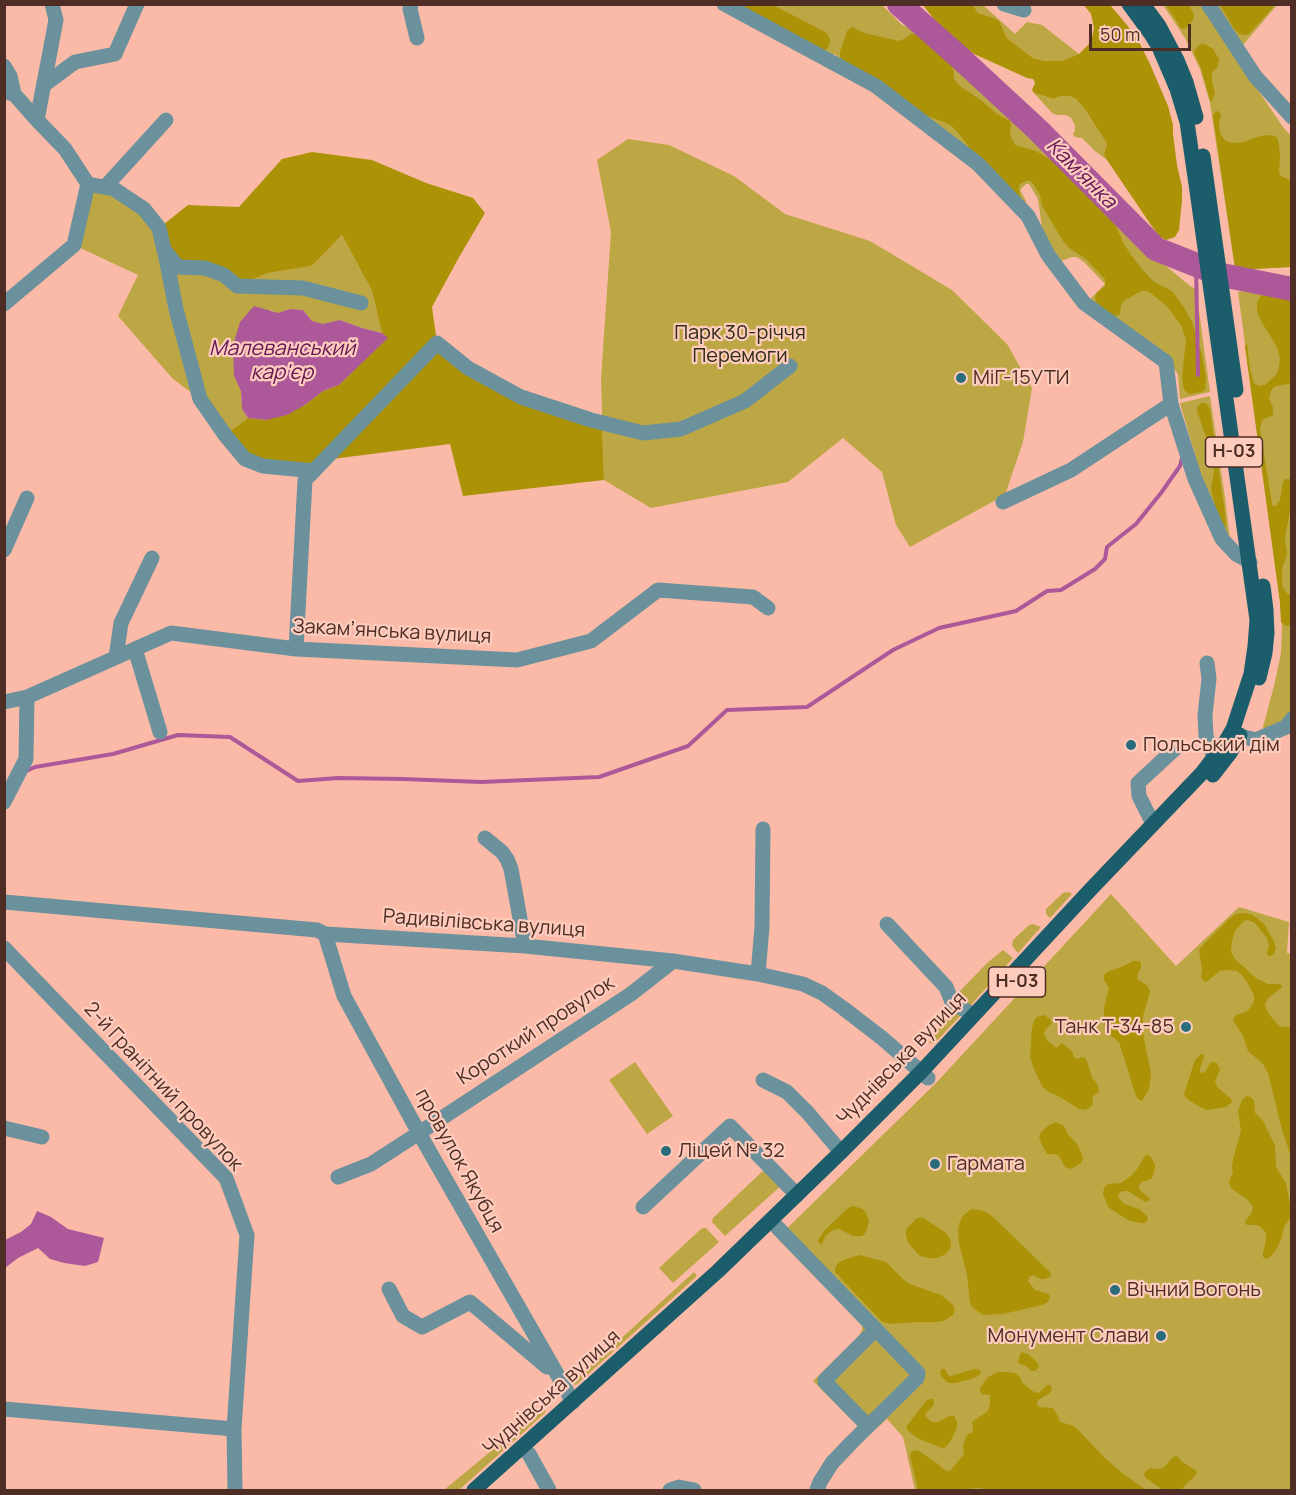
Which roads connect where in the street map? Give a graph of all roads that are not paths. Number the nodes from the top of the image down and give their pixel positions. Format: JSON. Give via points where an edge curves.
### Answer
{"nodes":[{"id":1,"x":52,"y":4,"type":"edge"},
{"id":2,"x":137,"y":4,"type":"edge"},
{"id":3,"x":411,"y":4,"type":"edge"},
{"id":4,"x":724,"y":4,"type":"edge"},
{"id":5,"x":1004,"y":4,"type":"edge"},
{"id":6,"x":1129,"y":4,"type":"edge"},
{"id":7,"x":1143,"y":4,"type":"edge"},
{"id":8,"x":1208,"y":4,"type":"edge"},
{"id":9,"x":1024,"y":9,"type":"dead end"},
{"id":10,"x":417,"y":38,"type":"dead end"},
{"id":11,"x":4,"y":66,"type":"edge"},
{"id":12,"x":44,"y":85,"type":"junction"},
{"id":13,"x":9,"y":93,"type":"edge"},
{"id":14,"x":1292,"y":117,"type":"edge"},
{"id":15,"x":37,"y":120,"type":"junction"},
{"id":16,"x":166,"y":120,"type":"dead end"},
{"id":17,"x":1202,"y":183,"type":"junction"},
{"id":18,"x":88,"y":184,"type":"junction"},
{"id":19,"x":105,"y":187,"type":"junction"},
{"id":20,"x":164,"y":250,"type":"junction"},
{"id":21,"x":361,"y":303,"type":"dead end"},
{"id":22,"x":4,"y":304,"type":"edge"},
{"id":23,"x":1224,"y":341,"type":"junction"},
{"id":24,"x":790,"y":366,"type":"dead end"},
{"id":25,"x":1171,"y":404,"type":"junction"},
{"id":26,"x":314,"y":471,"type":"junction"},
{"id":27,"x":27,"y":498,"type":"dead end"},
{"id":28,"x":1003,"y":502,"type":"dead end"},
{"id":29,"x":4,"y":550,"type":"edge"},
{"id":30,"x":152,"y":558,"type":"dead end"},
{"id":31,"x":1250,"y":562,"type":"junction"},
{"id":32,"x":768,"y":608,"type":"dead end"},
{"id":33,"x":135,"y":649,"type":"junction"},
{"id":34,"x":296,"y":650,"type":"junction"},
{"id":35,"x":116,"y":657,"type":"junction"},
{"id":36,"x":1207,"y":663,"type":"dead end"},
{"id":37,"x":5,"y":697,"type":"edge"},
{"id":38,"x":27,"y":697,"type":"junction"},
{"id":39,"x":1290,"y":724,"type":"edge"},
{"id":40,"x":160,"y":732,"type":"dead end"},
{"id":41,"x":1235,"y":734,"type":"junction"},
{"id":42,"x":1178,"y":746,"type":"dead end"},
{"id":43,"x":1214,"y":757,"type":"junction"},
{"id":44,"x":4,"y":802,"type":"edge"},
{"id":45,"x":1154,"y":824,"type":"junction"},
{"id":46,"x":763,"y":829,"type":"dead end"},
{"id":47,"x":485,"y":837,"type":"dead end"},
{"id":48,"x":4,"y":902,"type":"edge"},
{"id":49,"x":887,"y":924,"type":"dead end"},
{"id":50,"x":325,"y":934,"type":"junction"},
{"id":51,"x":525,"y":946,"type":"junction"},
{"id":52,"x":4,"y":948,"type":"edge"},
{"id":53,"x":673,"y":960,"type":"junction"},
{"id":54,"x":758,"y":974,"type":"junction"},
{"id":55,"x":973,"y":1015,"type":"junction"},
{"id":56,"x":925,"y":1075,"type":"junction"},
{"id":57,"x":764,"y":1080,"type":"dead end"},
{"id":58,"x":4,"y":1128,"type":"edge"},
{"id":59,"x":419,"y":1133,"type":"junction"},
{"id":60,"x":42,"y":1137,"type":"dead end"},
{"id":61,"x":841,"y":1152,"type":"junction"},
{"id":62,"x":338,"y":1177,"type":"dead end"},
{"id":63,"x":797,"y":1195,"type":"junction"},
{"id":64,"x":643,"y":1207,"type":"dead end"},
{"id":65,"x":777,"y":1227,"type":"junction"},
{"id":66,"x":389,"y":1289,"type":"dead end"},
{"id":67,"x":876,"y":1329,"type":"junction"},
{"id":68,"x":556,"y":1375,"type":"junction"},
{"id":69,"x":573,"y":1402,"type":"junction"},
{"id":70,"x":4,"y":1409,"type":"edge"},
{"id":71,"x":868,"y":1426,"type":"junction"},
{"id":72,"x":234,"y":1429,"type":"junction"},
{"id":73,"x":529,"y":1454,"type":"junction"},
{"id":74,"x":236,"y":1491,"type":"edge"},
{"id":75,"x":474,"y":1491,"type":"edge"},
{"id":76,"x":488,"y":1491,"type":"edge"},
{"id":77,"x":549,"y":1491,"type":"edge"},
{"id":78,"x":670,"y":1491,"type":"edge"},
{"id":79,"x":693,"y":1491,"type":"edge"},
{"id":80,"x":817,"y":1491,"type":"edge"}],
"edges":[{"from":1,"to":12,"type":"street","via":[[56,20]]},
{"from":2,"to":12,"type":"street","via":[[116,54],[75,62]]},
{"from":3,"to":10,"type":"street"},
{"from":4,"to":25,"type":"street","via":[[876,86],[978,164],[1028,216],[1048,255],[1084,303],[1166,362]]},
{"from":5,"to":9,"type":"street"},
{"from":6,"to":17,"type":"main road","number":"Н-03","via":[[1164,57],[1187,122]]},
{"from":7,"to":17,"type":"main road","number":"Н-03","via":[[1159,26],[1186,82],[1196,113]]},
{"from":8,"to":14,"type":"street","via":[[1255,75]]},
{"from":11,"to":13,"type":"street","via":[[10,76]]},
{"from":12,"to":15,"type":"street"},
{"from":13,"to":15,"type":"street"},
{"from":15,"to":18,"type":"street","via":[[65,148]]},
{"from":16,"to":19,"type":"street"},
{"from":17,"to":23,"type":"main road","number":"Н-03","via":[[1207,268]]},
{"from":18,"to":19,"type":"street"},
{"from":18,"to":22,"type":"street","via":[[74,244]]},
{"from":19,"to":20,"type":"street","via":[[144,209],[159,228]]},
{"from":20,"to":21,"type":"street","via":[[178,267],[205,268],[224,275],[237,286],[303,288]]},
{"from":20,"to":26,"type":"street","via":[[200,399],[212,417],[244,459],[262,466]]},
{"from":23,"to":31,"type":"main road","name":"Чуднівська вулиця","number":"Н-03"},
{"from":23,"to":41,"type":"main road","name":"Чуднівська вулиця","number":"Н-03","via":[[1267,633],[1250,712]]},
{"from":24,"to":26,"type":"street","via":[[745,400],[681,429],[644,432],[521,397],[468,368],[437,343]]},
{"from":25,"to":28,"type":"street","via":[[1071,470]]},
{"from":25,"to":31,"type":"street","via":[[1195,479],[1222,540]]},
{"from":26,"to":34,"type":"street","via":[[305,480]]},
{"from":27,"to":29,"type":"street"},
{"from":30,"to":35,"type":"street","via":[[121,622]]},
{"from":31,"to":41,"type":"main road","name":"Чуднівська вулиця","number":"Н-03","via":[[1256,646]]},
{"from":32,"to":34,"type":"street","name":"Закамʼянська вулиця","via":[[753,597],[658,590],[591,641],[517,660]]},
{"from":33,"to":34,"type":"street","name":"Закамʼянська вулиця","via":[[171,633]]},
{"from":33,"to":35,"type":"street","name":"Закамʼянська вулиця"},
{"from":33,"to":40,"type":"street"},
{"from":35,"to":38,"type":"street","name":"Закамʼянська вулиця"},
{"from":36,"to":43,"type":"street","via":[[1205,726]]},
{"from":37,"to":38,"type":"street","name":"Закамʼянська вулиця"},
{"from":38,"to":44,"type":"street","via":[[26,759]]},
{"from":39,"to":41,"type":"street","via":[[1256,740]]},
{"from":41,"to":43,"type":"main road","name":"Чуднівська вулиця","number":"Н-03"},
{"from":41,"to":56,"type":"main road","name":"Чуднівська вулиця","number":"Н-03","via":[[1230,753],[1215,773]]},
{"from":42,"to":45,"type":"street","via":[[1138,783],[1139,796]]},
{"from":43,"to":45,"type":"main road","name":"Чуднівська вулиця","number":"Н-03"},
{"from":45,"to":55,"type":"main road","name":"Чуднівська вулиця","number":"Н-03"},
{"from":46,"to":54,"type":"street"},
{"from":47,"to":51,"type":"street","via":[[502,852],[511,869]]},
{"from":48,"to":50,"type":"street","name":"Радивілівська вулиця","via":[[317,930]]},
{"from":49,"to":55,"type":"street","via":[[946,987],[952,1002]]},
{"from":50,"to":51,"type":"street","name":"Радивілівська вулиця"},
{"from":50,"to":59,"type":"street","name":"провулок Якубця","via":[[344,996]]},
{"from":51,"to":53,"type":"street","name":"Радивілівська вулиця"},
{"from":52,"to":72,"type":"street","name":"2-й Гранітний провулок","via":[[226,1178],[248,1235]]},
{"from":53,"to":54,"type":"street","name":"Радивілівська вулиця"},
{"from":53,"to":59,"type":"street","name":"Короткий провулок","via":[[631,994]]},
{"from":54,"to":56,"type":"street","name":"Радивілівська вулиця","via":[[803,984],[822,993]]},
{"from":55,"to":56,"type":"main road","name":"Чуднівська вулиця","number":"Н-03"},
{"from":56,"to":61,"type":"main road","name":"Чуднівська вулиця","number":"Н-03"},
{"from":56,"to":65,"type":"main road","name":"Чуднівська вулиця","number":"Н-03","via":[[850,1157]]},
{"from":57,"to":61,"type":"street","via":[[787,1092]]},
{"from":58,"to":60,"type":"street"},
{"from":59,"to":62,"type":"street","name":"Короткий провулок","via":[[371,1164]]},
{"from":59,"to":68,"type":"street","name":"провулок Якубця"},
{"from":61,"to":63,"type":"main road","name":"Чуднівська вулиця","number":"Н-03"},
{"from":63,"to":64,"type":"street","via":[[730,1126]]},
{"from":63,"to":69,"type":"main road","name":"Чуднівська вулиця","number":"Н-03"},
{"from":65,"to":67,"type":"street"},
{"from":65,"to":73,"type":"main road","name":"Чуднівська вулиця","number":"Н-03"},
{"from":66,"to":68,"type":"street","via":[[403,1316],[422,1327],[470,1302]]},
{"from":67,"to":71,"type":"street","via":[[919,1376]]},
{"from":67,"to":71,"type":"street","via":[[825,1382]]},
{"from":68,"to":69,"type":"street","name":"провулок Якубця"},
{"from":69,"to":75,"type":"main road","name":"Чуднівська вулиця","number":"Н-03"},
{"from":70,"to":72,"type":"street"},
{"from":71,"to":80,"type":"street","via":[[832,1463]]},
{"from":72,"to":74,"type":"street","name":"2-й Гранітний провулок"},
{"from":73,"to":76,"type":"main road","name":"Чуднівська вулиця","number":"Н-03"},
{"from":73,"to":77,"type":"street"},
{"from":78,"to":79,"type":"street","via":[[679,1487]]}]}
